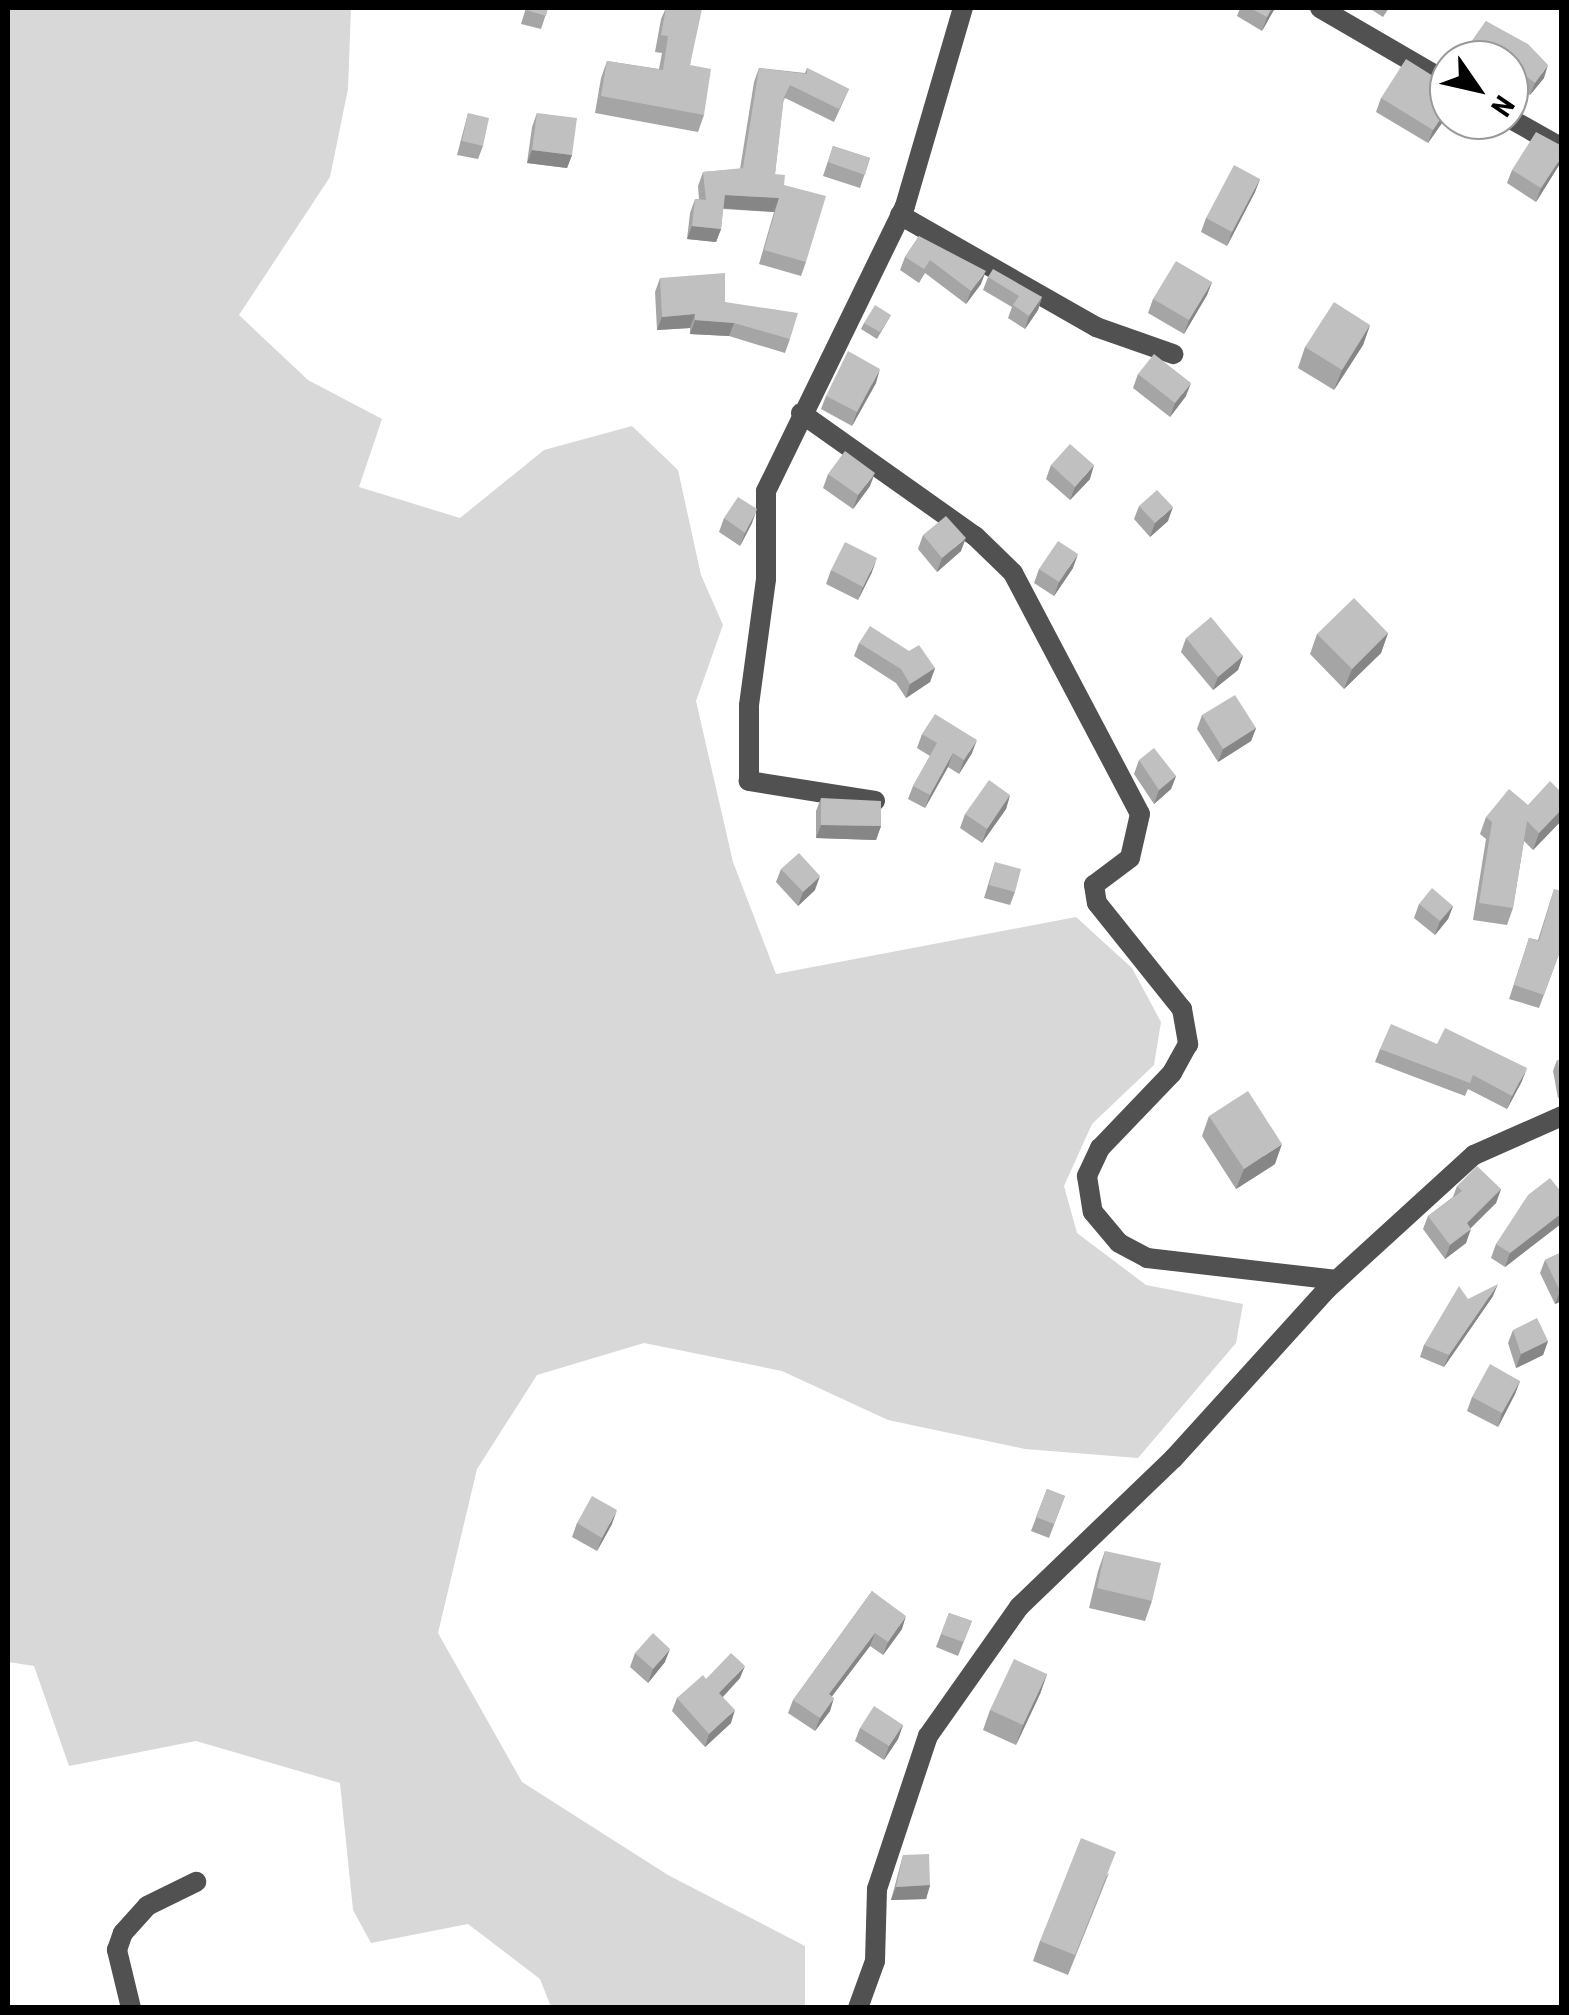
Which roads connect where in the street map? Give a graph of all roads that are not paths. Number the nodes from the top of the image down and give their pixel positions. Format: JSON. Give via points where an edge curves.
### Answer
{"nodes":[{"id":1,"x":963,"y":8,"type":"edge"},
{"id":2,"x":1320,"y":8,"type":"edge"},
{"id":3,"x":1429,"y":71,"type":"edge"},
{"id":4,"x":1529,"y":129,"type":"edge"},
{"id":5,"x":1562,"y":148,"type":"edge"},
{"id":6,"x":900,"y":216,"type":"junction"},
{"id":7,"x":1174,"y":354,"type":"dead end"},
{"id":8,"x":801,"y":413,"type":"junction"},
{"id":9,"x":875,"y":801,"type":"edge"},
{"id":10,"x":1562,"y":1116,"type":"edge"},
{"id":11,"x":1337,"y":1280,"type":"junction"},
{"id":12,"x":196,"y":1882,"type":"dead end"},
{"id":13,"x":131,"y":2008,"type":"edge"},
{"id":14,"x":858,"y":2008,"type":"edge"}],
"edges":[{"from":1,"to":6,"type":"street"},
{"from":2,"to":3,"type":"street"},
{"from":4,"to":5,"type":"street"},
{"from":6,"to":7,"type":"street","via":[[1096,327]]},
{"from":6,"to":8,"type":"street"},
{"from":8,"to":9,"type":"street","via":[[766,492],[749,781]]},
{"from":8,"to":11,"type":"street","via":[[974,536],[1013,573],[1140,814],[1130,858],[1094,885],[1096,904],[1182,1010],[1188,1044],[1172,1073],[1100,1148],[1088,1176],[1093,1212],[1119,1243],[1147,1258]]},
{"from":10,"to":11,"type":"street","via":[[1474,1155]]},
{"from":11,"to":14,"type":"street","via":[[1173,1459],[1020,1608],[928,1736],[877,1889],[875,1961]]},
{"from":12,"to":13,"type":"street","via":[[147,1906],[122,1933],[117,1950]]}]}
